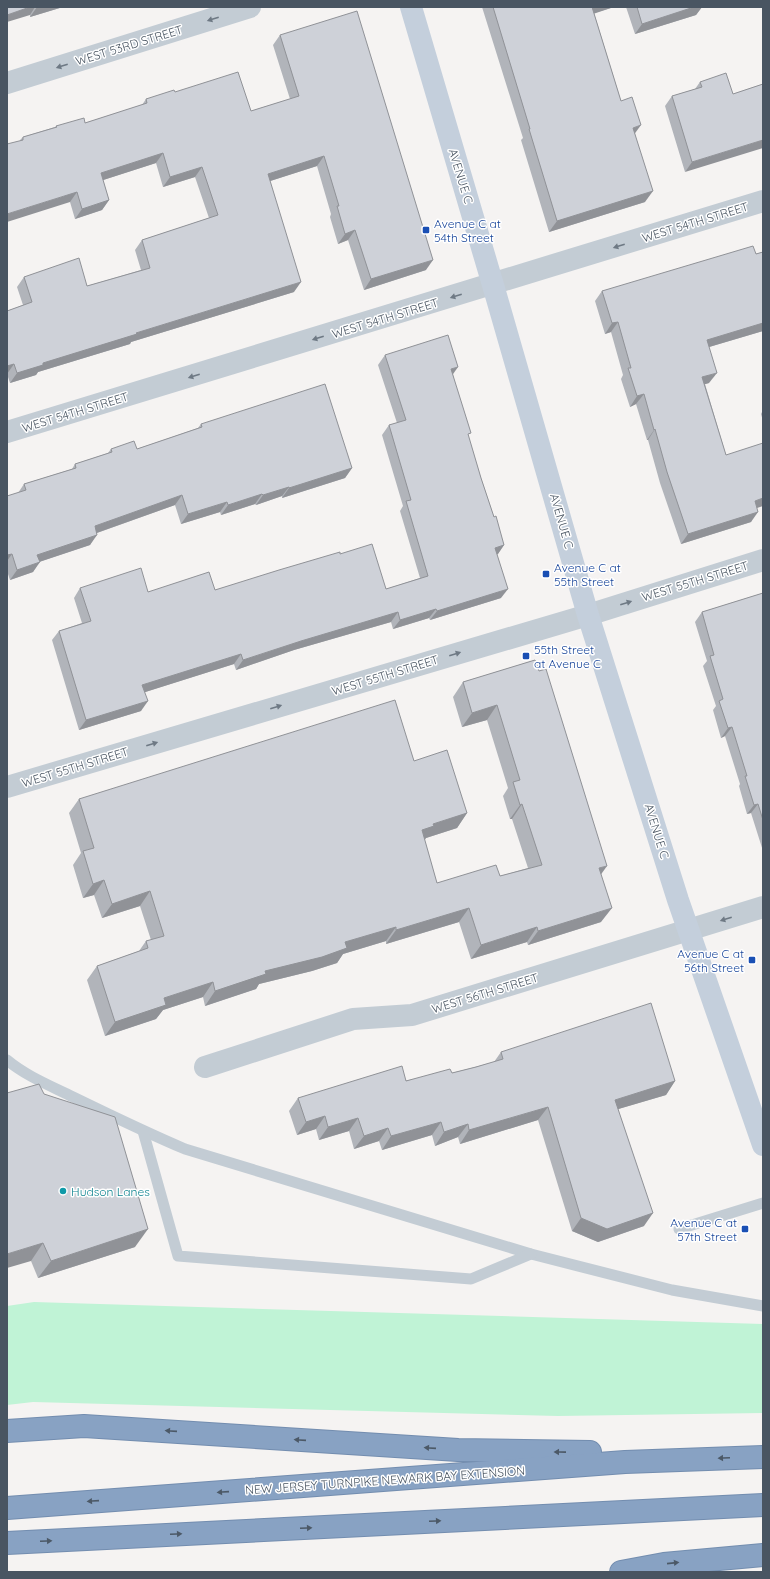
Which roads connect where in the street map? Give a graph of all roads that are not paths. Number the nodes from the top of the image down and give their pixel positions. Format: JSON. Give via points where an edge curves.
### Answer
{"nodes":[{"id":1,"x":250,"y":7,"type":"edge"},
{"id":2,"x":411,"y":7,"type":"edge"},
{"id":3,"x":7,"y":83,"type":"edge"},
{"id":4,"x":763,"y":201,"type":"edge"},
{"id":5,"x":493,"y":285,"type":"junction"},
{"id":6,"x":7,"y":432,"type":"edge"},
{"id":7,"x":763,"y":560,"type":"edge"},
{"id":8,"x":588,"y":615,"type":"junction"},
{"id":9,"x":7,"y":787,"type":"edge"},
{"id":10,"x":763,"y":907,"type":"edge"},
{"id":11,"x":689,"y":930,"type":"junction"},
{"id":12,"x":7,"y":1060,"type":"edge"},
{"id":13,"x":205,"y":1067,"type":"dead end"},
{"id":14,"x":143,"y":1131,"type":"junction"},
{"id":15,"x":763,"y":1145,"type":"edge"},
{"id":16,"x":763,"y":1203,"type":"edge"},
{"id":17,"x":679,"y":1229,"type":"dead end"},
{"id":18,"x":531,"y":1254,"type":"junction"},
{"id":19,"x":763,"y":1306,"type":"edge"},
{"id":20,"x":7,"y":1431,"type":"edge"},
{"id":21,"x":763,"y":1457,"type":"edge"},
{"id":22,"x":625,"y":1462,"type":"junction"},
{"id":23,"x":763,"y":1505,"type":"edge"},
{"id":24,"x":7,"y":1508,"type":"edge"},
{"id":25,"x":7,"y":1543,"type":"edge"},
{"id":26,"x":763,"y":1555,"type":"edge"},
{"id":27,"x":621,"y":1572,"type":"edge"}],
"edges":[{"from":1,"to":3,"type":"street","name":"WEST 53RD STREET","one_way":true},
{"from":2,"to":5,"type":"main road","name":"AVENUE C"},
{"from":4,"to":5,"type":"street","name":"WEST 54TH STREET","one_way":true},
{"from":5,"to":6,"type":"street","name":"WEST 54TH STREET","one_way":true},
{"from":5,"to":8,"type":"main road","name":"AVENUE C"},
{"from":8,"to":7,"type":"street","name":"WEST 55TH STREET","one_way":true},
{"from":9,"to":8,"type":"street","name":"WEST 55TH STREET","one_way":true},
{"from":8,"to":11,"type":"main road","name":"AVENUE C"},
{"from":10,"to":11,"type":"street","name":"WEST 56TH STREET","one_way":true},
{"from":11,"to":13,"type":"street","name":"WEST 56TH STREET","via":[[412,1015],[353,1019]]},
{"from":11,"to":15,"type":"main road","name":"AVENUE C"},
{"from":12,"to":14,"type":"lane","via":[[48,1085]]},
{"from":14,"to":18,"type":"lane","via":[[185,1149]]},
{"from":14,"to":18,"type":"lane","via":[[178,1256],[471,1279]]},
{"from":16,"to":17,"type":"lane"},
{"from":18,"to":19,"type":"lane","via":[[672,1290]]},
{"from":22,"to":20,"type":"highway","one_way":true,"via":[[604,1452],[458,1450],[84,1426]]},
{"from":21,"to":22,"type":"highway","name":"NEW JERSEY TURNPIKE NEWARK BAY EXTENSION","one_way":true},
{"from":22,"to":24,"type":"highway","name":"NEW JERSEY TURNPIKE NEWARK BAY EXTENSION","one_way":true},
{"from":25,"to":23,"type":"highway","one_way":true},
{"from":27,"to":26,"type":"highway","one_way":true,"via":[[664,1564]]}]}
